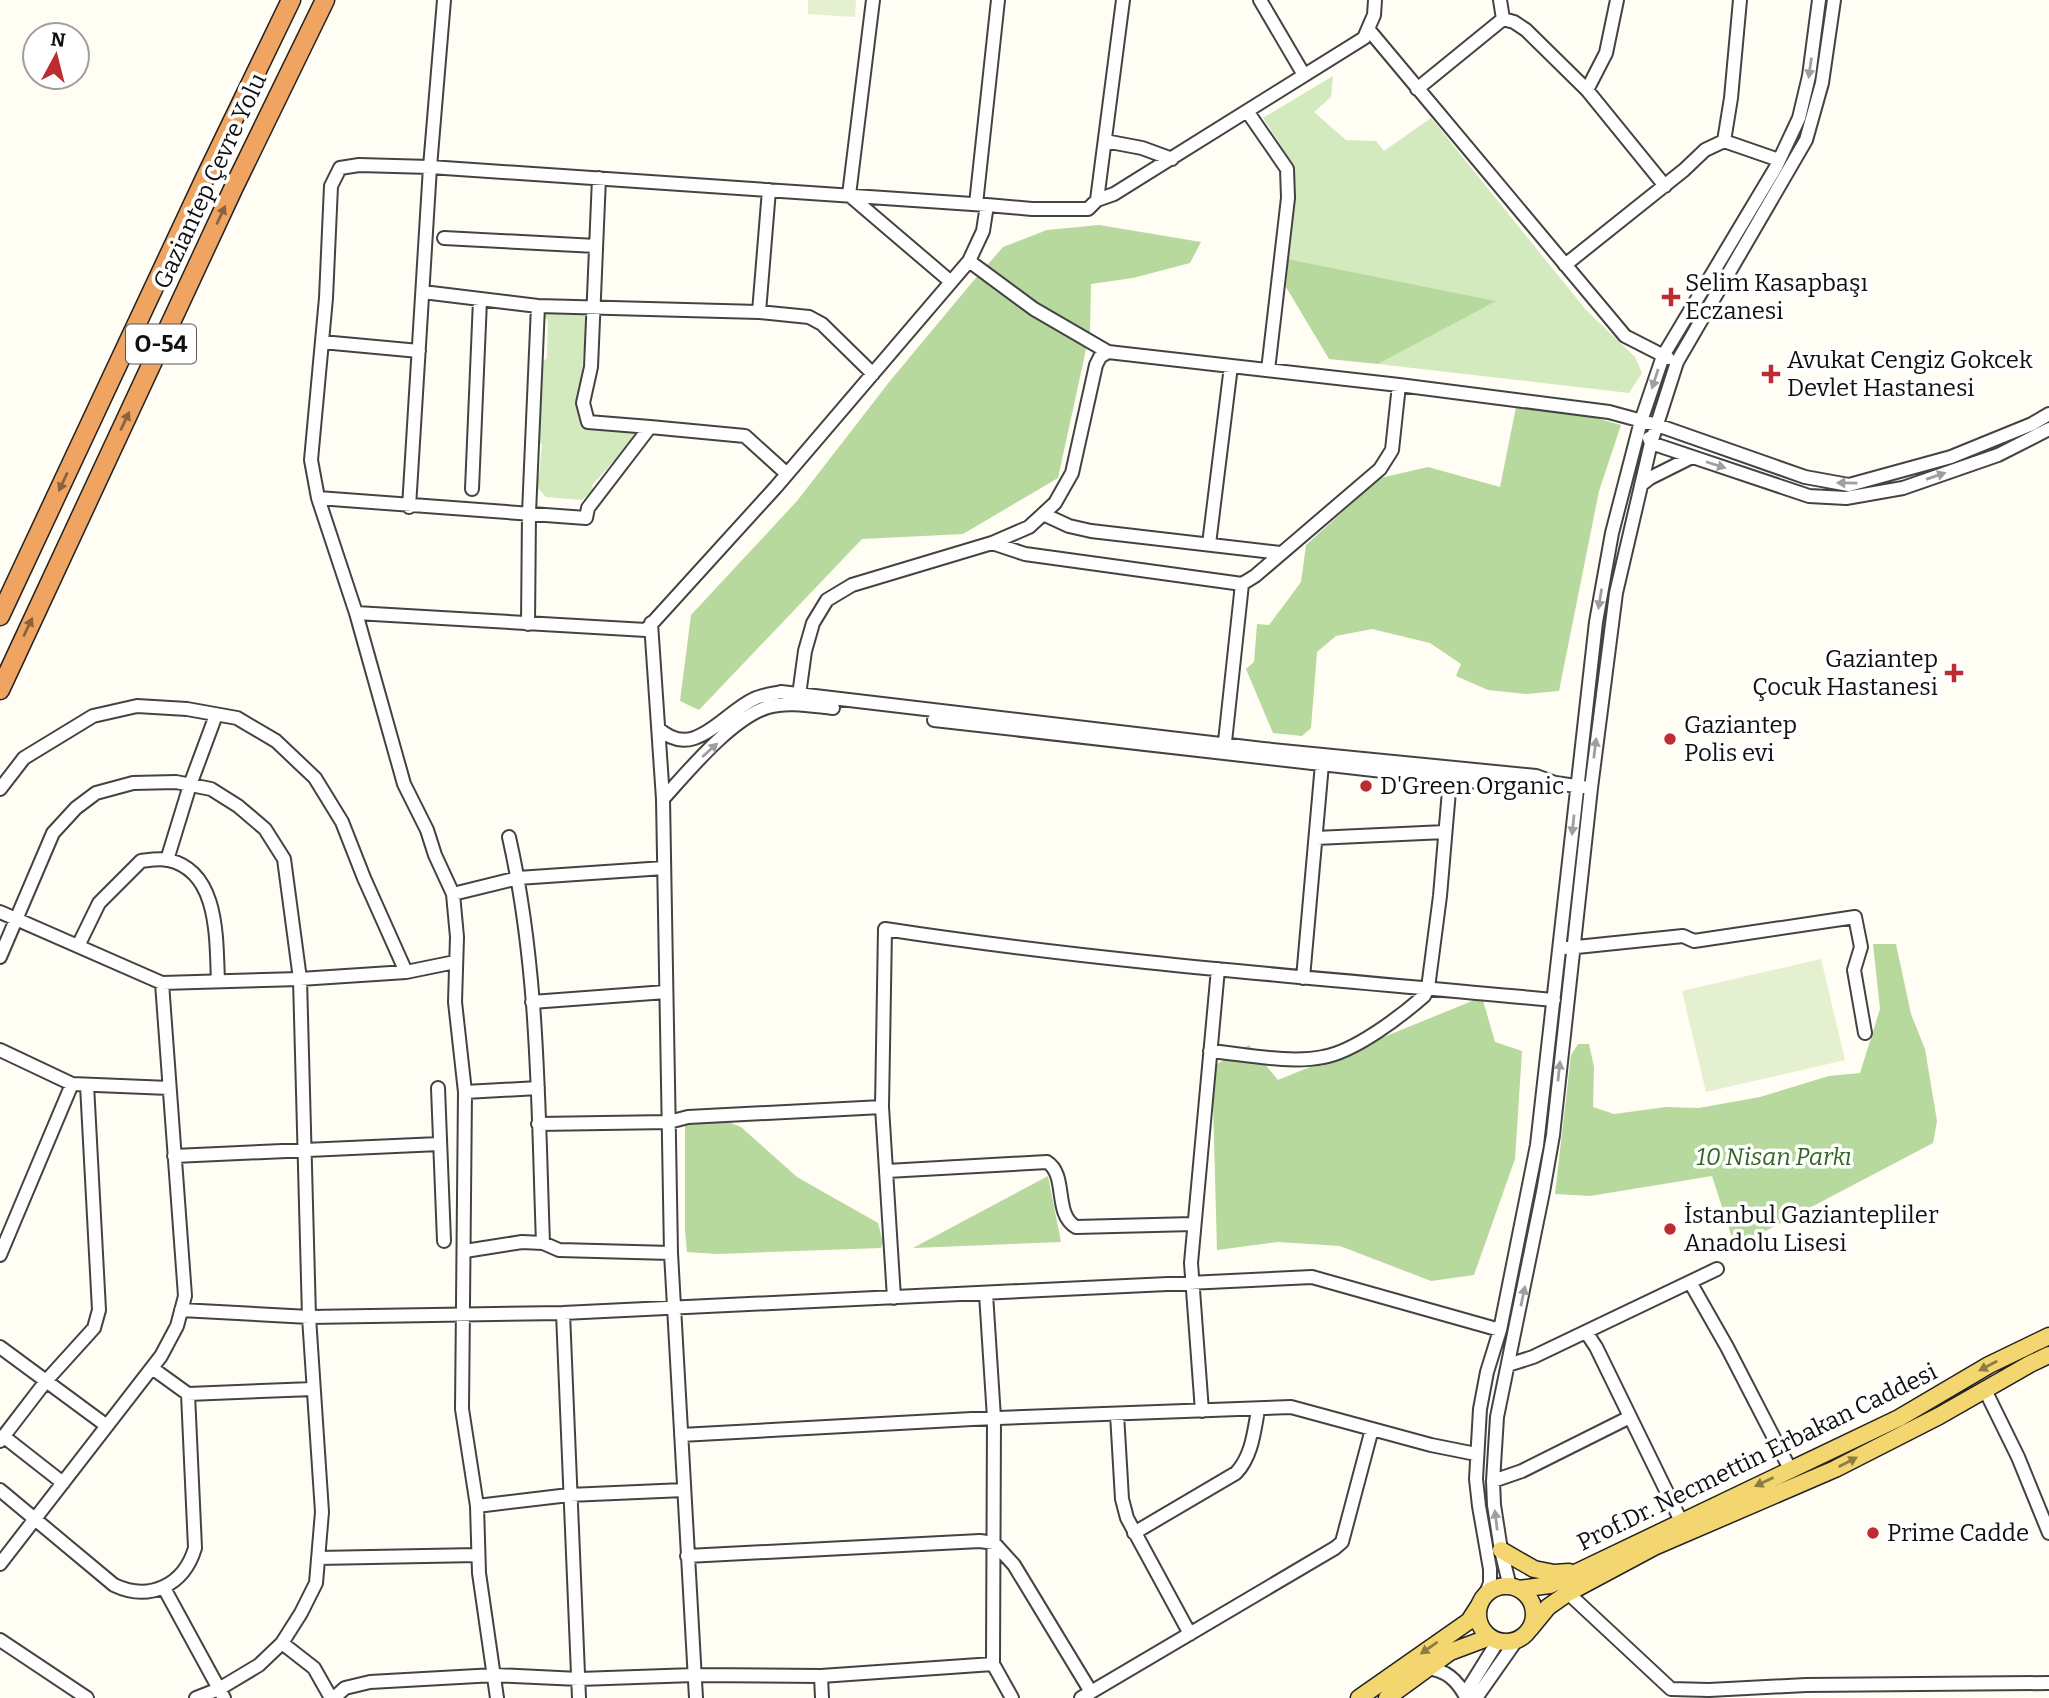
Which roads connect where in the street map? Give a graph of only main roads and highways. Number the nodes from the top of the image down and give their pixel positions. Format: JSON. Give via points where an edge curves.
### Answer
{"nodes":[{"id":1,"x":291,"y":0,"type":"edge"},
{"id":2,"x":326,"y":0,"type":"edge"},
{"id":3,"x":0,"y":616,"type":"edge"},
{"id":4,"x":0,"y":690,"type":"edge"},
{"id":5,"x":2049,"y":1336,"type":"edge"},
{"id":6,"x":2049,"y":1355,"type":"edge"},
{"id":7,"x":1501,"y":1550,"type":"road end"},
{"id":8,"x":1575,"y":1573,"type":"junction"},
{"id":9,"x":1514,"y":1588,"type":"junction"},
{"id":10,"x":1483,"y":1600,"type":"junction"},
{"id":11,"x":1530,"y":1629,"type":"junction"},
{"id":12,"x":1494,"y":1639,"type":"junction"},
{"id":13,"x":1359,"y":1698,"type":"edge"},
{"id":14,"x":1387,"y":1698,"type":"edge"}],
"edges":[{"from":1,"to":3,"type":"highway","name":"Gaziantep Çevre Yolu","number":"O-54","one_way":true},
{"from":4,"to":2,"type":"highway","name":"Gaziantep Çevre Yolu","number":"O-54","one_way":true},
{"from":5,"to":8,"type":"main road","name":"Prof.Dr. Necmettin Erbakan Caddesi","one_way":true,"via":[[1899,1418]]},
{"from":11,"to":6,"type":"main road","name":"Prof.Dr. Necmettin Erbakan Caddesi","one_way":true,"via":[[1548,1607],[1568,1593],[1654,1547],[1835,1469]]},
{"from":7,"to":8,"type":"main road","via":[[1534,1569]]},
{"from":8,"to":9,"type":"main road","name":"Prof.Dr. Necmettin Erbakan Caddesi","via":[[1550,1585]]},
{"from":9,"to":10,"type":"main road","via":[[1492,1590]]},
{"from":9,"to":11,"type":"main road","via":[[1526,1595],[1534,1611]]},
{"from":10,"to":12,"type":"main road","via":[[1480,1622]]},
{"from":10,"to":13,"type":"main road","one_way":true,"via":[[1469,1620]]},
{"from":11,"to":12,"type":"main road","via":[[1516,1640]]},
{"from":12,"to":14,"type":"main road","via":[[1450,1652]]}]}
